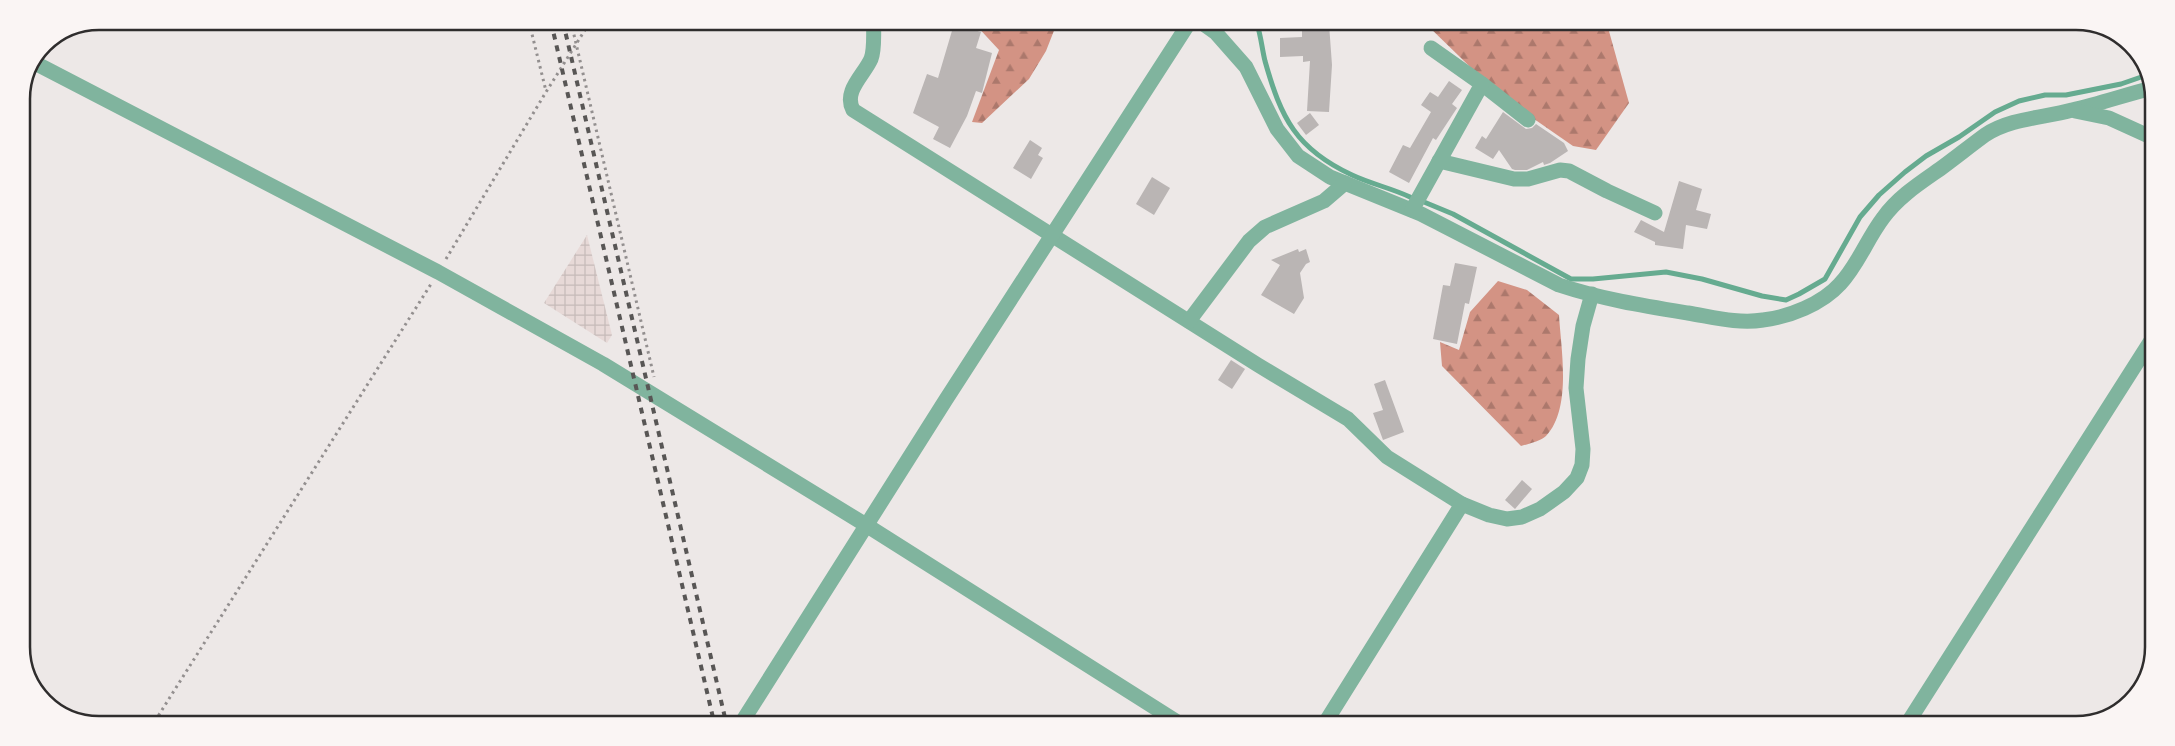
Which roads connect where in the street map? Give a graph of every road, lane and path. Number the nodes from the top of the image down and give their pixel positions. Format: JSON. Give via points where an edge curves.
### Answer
{"nodes":[{"id":1,"x":531,"y":30,"type":"edge"},
{"id":2,"x":573,"y":30,"type":"edge"},
{"id":3,"x":585,"y":30,"type":"edge"},
{"id":4,"x":874,"y":30,"type":"edge"},
{"id":5,"x":1185,"y":30,"type":"edge"},
{"id":6,"x":1211,"y":30,"type":"edge"},
{"id":7,"x":576,"y":44,"type":"junction"},
{"id":8,"x":1431,"y":48,"type":"dead end"},
{"id":9,"x":39,"y":65,"type":"edge"},
{"id":10,"x":1482,"y":84,"type":"junction"},
{"id":11,"x":2145,"y":90,"type":"edge"},
{"id":12,"x":546,"y":92,"type":"junction"},
{"id":13,"x":2071,"y":110,"type":"junction"},
{"id":14,"x":1528,"y":120,"type":"dead end"},
{"id":15,"x":2145,"y":134,"type":"edge"},
{"id":16,"x":1440,"y":161,"type":"junction"},
{"id":17,"x":1345,"y":183,"type":"junction"},
{"id":18,"x":1412,"y":210,"type":"junction"},
{"id":19,"x":1655,"y":213,"type":"dead end"},
{"id":20,"x":1053,"y":234,"type":"junction"},
{"id":21,"x":438,"y":272,"type":"junction"},
{"id":22,"x":1592,"y":294,"type":"junction"},
{"id":23,"x":1189,"y":321,"type":"junction"},
{"id":24,"x":2145,"y":349,"type":"edge"},
{"id":25,"x":655,"y":382,"type":"dead end"},
{"id":26,"x":1462,"y":504,"type":"junction"},
{"id":27,"x":866,"y":525,"type":"junction"},
{"id":28,"x":158,"y":716,"type":"edge"},
{"id":29,"x":746,"y":716,"type":"edge"},
{"id":30,"x":1169,"y":716,"type":"edge"},
{"id":31,"x":1329,"y":716,"type":"edge"},
{"id":32,"x":1912,"y":716,"type":"edge"}],
"edges":[{"from":1,"to":12,"type":"path"},
{"from":2,"to":7,"type":"path"},
{"from":3,"to":7,"type":"path"},
{"from":4,"to":20,"type":"street","via":[[872,58],[852,91],[854,110]]},
{"from":5,"to":20,"type":"street"},
{"from":6,"to":17,"type":"street","via":[[1246,67],[1277,129],[1298,156]]},
{"from":7,"to":12,"type":"path"},
{"from":7,"to":25,"type":"path"},
{"from":8,"to":10,"type":"street"},
{"from":9,"to":21,"type":"street"},
{"from":10,"to":14,"type":"street"},
{"from":10,"to":16,"type":"street"},
{"from":11,"to":13,"type":"street"},
{"from":12,"to":21,"type":"path"},
{"from":13,"to":15,"type":"street","via":[[2109,118]]},
{"from":13,"to":22,"type":"street","via":[[2038,116],[1987,134],[1906,194],[1883,217],[1855,265],[1839,285],[1801,310],[1763,320],[1739,322]]},
{"from":16,"to":18,"type":"street"},
{"from":16,"to":19,"type":"street","via":[[1514,179],[1569,171]]},
{"from":17,"to":18,"type":"street"},
{"from":17,"to":23,"type":"street","via":[[1324,201],[1265,227],[1249,241]]},
{"from":18,"to":22,"type":"street","via":[[1559,285]]},
{"from":20,"to":23,"type":"street"},
{"from":20,"to":27,"type":"street"},
{"from":21,"to":27,"type":"street","via":[[603,364]]},
{"from":21,"to":28,"type":"path"},
{"from":22,"to":26,"type":"street","via":[[1578,359],[1576,388],[1583,449],[1577,478],[1564,492],[1522,517],[1507,519]]},
{"from":23,"to":26,"type":"street","via":[[1348,419],[1387,457]]},
{"from":24,"to":32,"type":"street"},
{"from":26,"to":31,"type":"street"},
{"from":27,"to":29,"type":"street"},
{"from":27,"to":30,"type":"street"}]}
